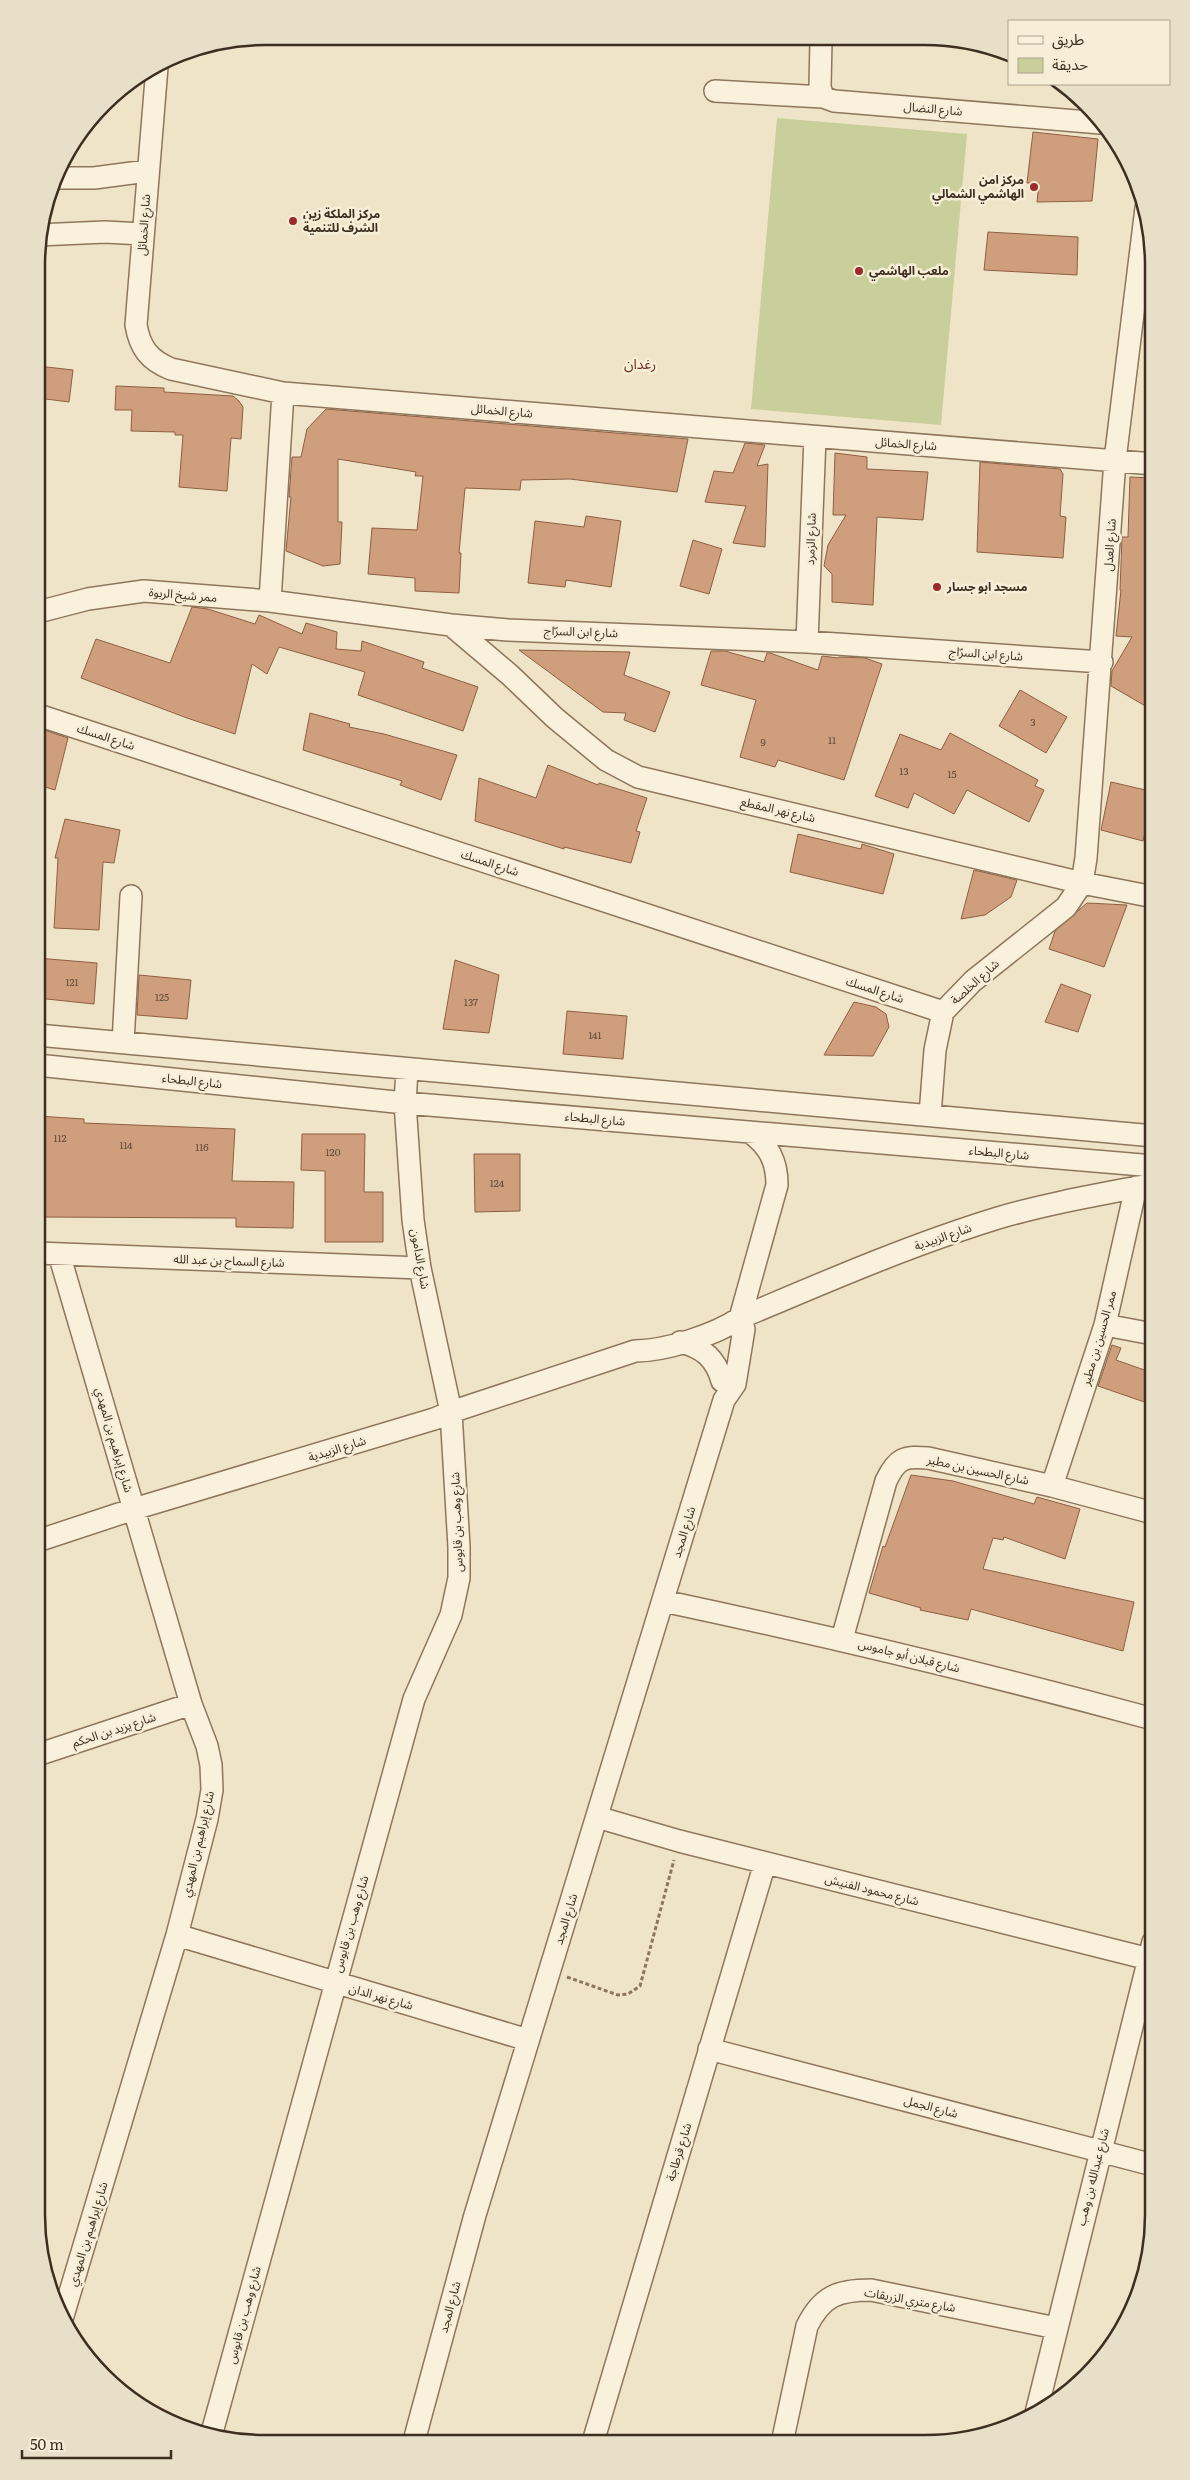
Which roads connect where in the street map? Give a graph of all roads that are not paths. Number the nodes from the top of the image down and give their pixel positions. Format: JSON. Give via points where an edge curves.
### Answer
{"nodes":[{"id":1,"x":821,"y":45,"type":"edge"},
{"id":2,"x":156,"y":73,"type":"edge"},
{"id":3,"x":715,"y":91,"type":"dead end"},
{"id":4,"x":823,"y":97,"type":"junction"},
{"id":5,"x":1092,"y":122,"type":"edge"},
{"id":6,"x":147,"y":171,"type":"junction"},
{"id":7,"x":63,"y":178,"type":"edge"},
{"id":8,"x":143,"y":234,"type":"junction"},
{"id":9,"x":1143,"y":234,"type":"edge"},
{"id":10,"x":47,"y":235,"type":"edge"},
{"id":11,"x":283,"y":393,"type":"junction"},
{"id":12,"x":815,"y":437,"type":"junction"},
{"id":13,"x":1115,"y":460,"type":"junction"},
{"id":14,"x":1145,"y":463,"type":"edge"},
{"id":15,"x":270,"y":601,"type":"junction"},
{"id":16,"x":45,"y":610,"type":"edge"},
{"id":17,"x":451,"y":625,"type":"junction"},
{"id":18,"x":807,"y":642,"type":"junction"},
{"id":19,"x":1102,"y":662,"type":"junction"},
{"id":20,"x":45,"y":717,"type":"edge"},
{"id":21,"x":1082,"y":882,"type":"junction"},
{"id":22,"x":131,"y":896,"type":"dead end"},
{"id":23,"x":1145,"y":896,"type":"edge"},
{"id":24,"x":943,"y":1012,"type":"junction"},
{"id":25,"x":45,"y":1036,"type":"edge"},
{"id":26,"x":123,"y":1043,"type":"junction"},
{"id":27,"x":45,"y":1066,"type":"edge"},
{"id":28,"x":407,"y":1070,"type":"junction"},
{"id":29,"x":405,"y":1103,"type":"junction"},
{"id":30,"x":930,"y":1114,"type":"junction"},
{"id":31,"x":750,"y":1132,"type":"junction"},
{"id":32,"x":1145,"y":1135,"type":"edge"},
{"id":33,"x":1145,"y":1165,"type":"edge"},
{"id":34,"x":1145,"y":1186,"type":"edge"},
{"id":35,"x":45,"y":1253,"type":"edge"},
{"id":36,"x":59,"y":1254,"type":"junction"},
{"id":37,"x":420,"y":1268,"type":"junction"},
{"id":38,"x":780,"y":1301,"type":"junction"},
{"id":39,"x":740,"y":1318,"type":"junction"},
{"id":40,"x":1105,"y":1325,"type":"junction"},
{"id":41,"x":1145,"y":1332,"type":"edge"},
{"id":42,"x":680,"y":1342,"type":"junction"},
{"id":43,"x":741,"y":1350,"type":"junction"},
{"id":44,"x":635,"y":1351,"type":"junction"},
{"id":45,"x":723,"y":1391,"type":"junction"},
{"id":46,"x":451,"y":1412,"type":"junction"},
{"id":47,"x":1052,"y":1486,"type":"junction"},
{"id":48,"x":134,"y":1509,"type":"junction"},
{"id":49,"x":1145,"y":1510,"type":"edge"},
{"id":50,"x":45,"y":1538,"type":"edge"},
{"id":51,"x":663,"y":1601,"type":"junction"},
{"id":52,"x":842,"y":1639,"type":"junction"},
{"id":53,"x":191,"y":1704,"type":"junction"},
{"id":54,"x":1145,"y":1717,"type":"edge"},
{"id":55,"x":45,"y":1752,"type":"edge"},
{"id":56,"x":597,"y":1817,"type":"junction"},
{"id":57,"x":765,"y":1863,"type":"junction"},
{"id":58,"x":177,"y":1935,"type":"junction"},
{"id":59,"x":1145,"y":1950,"type":"edge"},
{"id":60,"x":1145,"y":1975,"type":"edge"},
{"id":61,"x":335,"y":1983,"type":"junction"},
{"id":62,"x":528,"y":2040,"type":"junction"},
{"id":63,"x":709,"y":2049,"type":"junction"},
{"id":64,"x":1100,"y":2151,"type":"junction"},
{"id":65,"x":1145,"y":2163,"type":"edge"},
{"id":66,"x":66,"y":2307,"type":"edge"},
{"id":67,"x":1056,"y":2328,"type":"junction"},
{"id":68,"x":1038,"y":2404,"type":"edge"},
{"id":69,"x":213,"y":2429,"type":"edge"},
{"id":70,"x":416,"y":2435,"type":"edge"},
{"id":71,"x":595,"y":2435,"type":"edge"},
{"id":72,"x":784,"y":2435,"type":"edge"}],
"edges":[{"from":1,"to":4,"type":"street","via":[[820,87]]},
{"from":2,"to":6,"type":"street","name":"شارع الخمائل"},
{"from":3,"to":4,"type":"street","name":"شارع النضال"},
{"from":4,"to":5,"type":"street","name":"شارع النضال"},
{"from":6,"to":7,"type":"street","via":[[94,178]]},
{"from":6,"to":8,"type":"street","name":"شارع الخمائل"},
{"from":8,"to":10,"type":"street"},
{"from":8,"to":11,"type":"street","name":"شارع الخمائل","via":[[136,325],[144,351],[157,364],[171,369]]},
{"from":9,"to":13,"type":"street","name":"شارع العدل"},
{"from":11,"to":12,"type":"street","name":"شارع الخمائل"},
{"from":11,"to":15,"type":"street"},
{"from":12,"to":13,"type":"street","name":"شارع الخمائل"},
{"from":12,"to":18,"type":"street","name":"شارع الزمرد"},
{"from":13,"to":14,"type":"street","name":"شارع الخمائل"},
{"from":13,"to":19,"type":"street","name":"شارع العدل"},
{"from":15,"to":16,"type":"street","name":"ممر شيخ الربوة","via":[[144,591],[88,599]]},
{"from":15,"to":17,"type":"street","name":"شارع ابن السرّاج"},
{"from":17,"to":18,"type":"street","name":"شارع ابن السرّاج"},
{"from":17,"to":21,"type":"street","name":"شارع نهر المقطع","via":[[606,760],[638,777]]},
{"from":18,"to":19,"type":"street","name":"شارع ابن السرّاج"},
{"from":19,"to":21,"type":"street","name":"شارع العدل"},
{"from":20,"to":24,"type":"street","name":"شارع المسك"},
{"from":21,"to":23,"type":"street","name":"شارع نهر المقطع"},
{"from":21,"to":24,"type":"street","name":"شارع الخلصة","via":[[1066,907],[973,981]]},
{"from":22,"to":26,"type":"street"},
{"from":24,"to":30,"type":"street","name":"شارع الخلصة","via":[[935,1050]]},
{"from":25,"to":26,"type":"street"},
{"from":26,"to":28,"type":"street"},
{"from":27,"to":29,"type":"street","name":"شارع البطحاء"},
{"from":28,"to":29,"type":"street","name":"شارع الدامون"},
{"from":28,"to":30,"type":"street"},
{"from":29,"to":31,"type":"street","name":"شارع البطحاء"},
{"from":29,"to":37,"type":"street","name":"شارع الدامون"},
{"from":30,"to":32,"type":"street"},
{"from":31,"to":33,"type":"street","name":"شارع البطحاء"},
{"from":31,"to":39,"type":"street","name":"شارع المجد","via":[[769,1149],[777,1172],[777,1185]]},
{"from":34,"to":38,"type":"street","name":"شارع الزبيدية","via":[[999,1218],[916,1245]]},
{"from":34,"to":40,"type":"street","name":"ممر الحسين بن مطير"},
{"from":35,"to":36,"type":"street","name":"شارع السماح بن عبد الله"},
{"from":36,"to":37,"type":"street","name":"شارع السماح بن عبد الله"},
{"from":36,"to":48,"type":"street","name":"شارع إبراهيم بن المهدي"},
{"from":37,"to":46,"type":"street","name":"شارع الدامون"},
{"from":38,"to":39,"type":"street","name":"شارع الزبيدية"},
{"from":38,"to":43,"type":"street"},
{"from":39,"to":42,"type":"street","name":"شارع الزبيدية","via":[[724,1328]]},
{"from":39,"to":43,"type":"street","name":"شارع المجد","via":[[744,1325]]},
{"from":39,"to":44,"type":"street","name":"شارع الزبيدية","via":[[726,1315],[667,1333]]},
{"from":39,"to":45,"type":"street","name":"شارع المجد","via":[[735,1328]]},
{"from":40,"to":41,"type":"street"},
{"from":40,"to":47,"type":"street","name":"ممر الحسين بن مطير"},
{"from":42,"to":44,"type":"street","name":"شارع الزبيدية","via":[[653,1350]]},
{"from":42,"to":45,"type":"street","via":[[692,1345],[712,1359]]},
{"from":43,"to":45,"type":"street","name":"شارع المجد","via":[[735,1384]]},
{"from":44,"to":46,"type":"street","name":"شارع الزبيدية"},
{"from":45,"to":51,"type":"street","name":"شارع المجد"},
{"from":46,"to":48,"type":"street","name":"شارع الزبيدية"},
{"from":46,"to":61,"type":"street","name":"شارع وهب بن قابوس","via":[[459,1578],[451,1615],[414,1699]]},
{"from":47,"to":49,"type":"street","name":"شارع الحسين بن مطير"},
{"from":47,"to":52,"type":"street","name":"شارع الحسين بن مطير","via":[[928,1458],[901,1459],[893,1466],[886,1481]]},
{"from":48,"to":50,"type":"street","name":"شارع الزبيدية"},
{"from":48,"to":53,"type":"street","name":"شارع إبراهيم بن المهدي"},
{"from":51,"to":52,"type":"street","name":"شارع قبلان أبو جاموس"},
{"from":51,"to":56,"type":"street","name":"شارع المجد"},
{"from":52,"to":54,"type":"street","name":"شارع قبلان أبو جاموس"},
{"from":53,"to":55,"type":"street","name":"شارع يزيد بن الحكم"},
{"from":53,"to":58,"type":"street","name":"شارع إبراهيم بن المهدي","via":[[207,1746],[212,1790]]},
{"from":56,"to":57,"type":"street","name":"شارع محمود الفنيش"},
{"from":56,"to":62,"type":"street","name":"شارع المجد"},
{"from":57,"to":59,"type":"street","name":"شارع محمود الفنيش"},
{"from":57,"to":63,"type":"street","name":"شارع قرطاجة"},
{"from":58,"to":61,"type":"street","name":"شارع نهر الدان"},
{"from":58,"to":66,"type":"street","name":"شارع إبراهيم بن المهدي"},
{"from":60,"to":64,"type":"street","name":"شارع عبدالله بن وهب"},
{"from":61,"to":62,"type":"street","name":"شارع نهر الدان"},
{"from":61,"to":69,"type":"street","name":"شارع وهب بن قابوس"},
{"from":62,"to":70,"type":"street","name":"شارع المجد","via":[[475,2215]]},
{"from":63,"to":64,"type":"street","name":"شارع الجمل"},
{"from":63,"to":71,"type":"street","name":"شارع قرطاجة"},
{"from":64,"to":65,"type":"street","name":"شارع الجمل"},
{"from":64,"to":67,"type":"street","name":"شارع عبدالله بن وهب"},
{"from":67,"to":68,"type":"street","name":"شارع عبدالله بن وهب"},
{"from":67,"to":72,"type":"street","name":"شارع متري الزريقات","via":[[871,2290],[851,2290],[832,2296],[815,2311],[807,2326]]}]}
